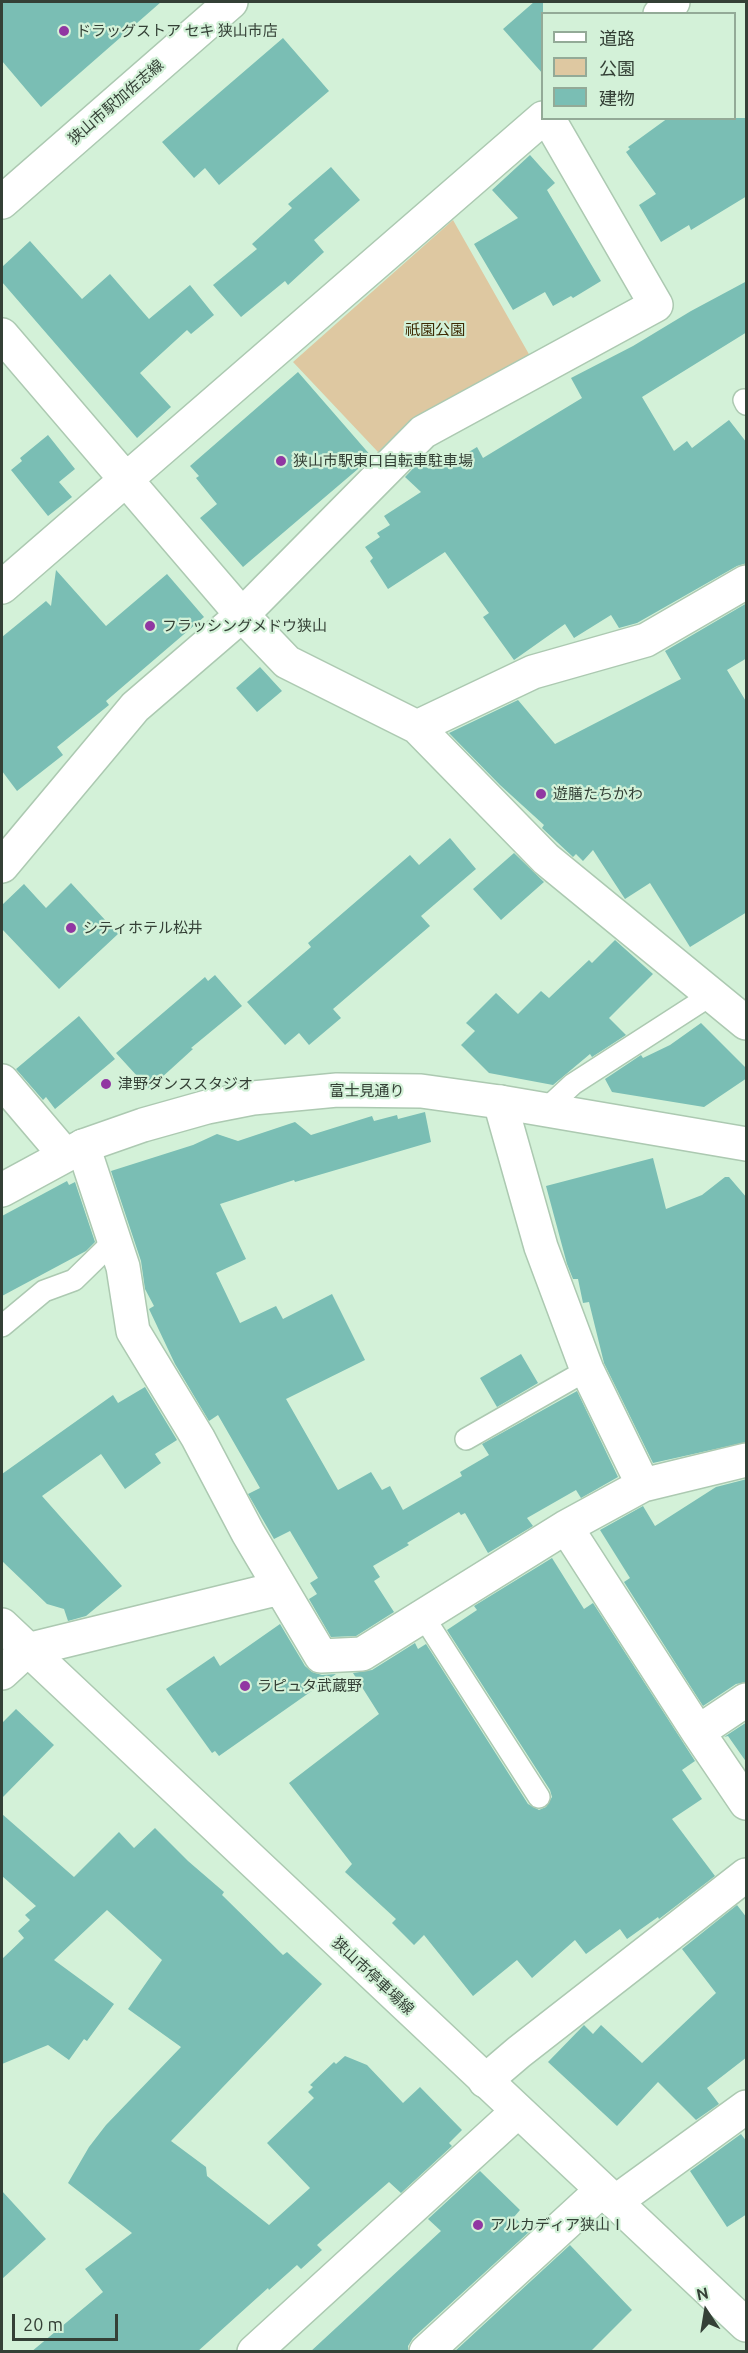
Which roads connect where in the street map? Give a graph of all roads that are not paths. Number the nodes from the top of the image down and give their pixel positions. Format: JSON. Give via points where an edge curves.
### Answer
{"nodes":[{"id":1,"x":231,"y":2,"type":"edge"},
{"id":2,"x":541,"y":120,"type":"edge"},
{"id":3,"x":549,"y":120,"type":"edge"},
{"id":4,"x":2,"y":202,"type":"edge"},
{"id":5,"x":2,"y":335,"type":"edge"},
{"id":6,"x":126,"y":478,"type":"junction"},
{"id":7,"x":747,"y":582,"type":"edge"},
{"id":8,"x":2,"y":587,"type":"edge"},
{"id":9,"x":242,"y":615,"type":"junction"},
{"id":10,"x":417,"y":727,"type":"junction"},
{"id":11,"x":2,"y":866,"type":"edge"},
{"id":12,"x":711,"y":995,"type":"junction"},
{"id":13,"x":747,"y":1023,"type":"edge"},
{"id":14,"x":2,"y":1081,"type":"edge"},
{"id":15,"x":500,"y":1102,"type":"junction"},
{"id":16,"x":545,"y":1110,"type":"junction"},
{"id":17,"x":747,"y":1144,"type":"edge"},
{"id":18,"x":74,"y":1150,"type":"junction"},
{"id":19,"x":2,"y":1190,"type":"edge"},
{"id":20,"x":115,"y":1240,"type":"junction"},
{"id":21,"x":2,"y":1326,"type":"edge"},
{"id":22,"x":587,"y":1370,"type":"junction"},
{"id":23,"x":466,"y":1439,"type":"dead end"},
{"id":24,"x":747,"y":1460,"type":"edge"},
{"id":25,"x":643,"y":1485,"type":"junction"},
{"id":26,"x":566,"y":1527,"type":"junction"},
{"id":27,"x":280,"y":1588,"type":"junction"},
{"id":28,"x":423,"y":1616,"type":"junction"},
{"id":29,"x":2,"y":1625,"type":"edge"},
{"id":30,"x":27,"y":1650,"type":"junction"},
{"id":31,"x":2,"y":1672,"type":"edge"},
{"id":32,"x":747,"y":1700,"type":"edge"},
{"id":33,"x":698,"y":1732,"type":"junction"},
{"id":34,"x":539,"y":1797,"type":"dead end"},
{"id":35,"x":747,"y":1803,"type":"edge"},
{"id":36,"x":746,"y":1878,"type":"edge"},
{"id":37,"x":485,"y":2081,"type":"junction"},
{"id":38,"x":747,"y":2107,"type":"edge"},
{"id":39,"x":518,"y":2111,"type":"junction"},
{"id":40,"x":609,"y":2196,"type":"junction"},
{"id":41,"x":747,"y":2325,"type":"edge"},
{"id":42,"x":254,"y":2352,"type":"edge"},
{"id":43,"x":426,"y":2352,"type":"edge"}],
"edges":[{"from":1,"to":4,"type":"street","name":"狭山市駅加佐志線"},
{"from":2,"to":6,"type":"street"},
{"from":3,"to":9,"type":"street","via":[[656,305],[423,432]]},
{"from":5,"to":6,"type":"street"},
{"from":6,"to":8,"type":"street"},
{"from":6,"to":9,"type":"street"},
{"from":7,"to":10,"type":"street","via":[[646,640],[533,672]]},
{"from":9,"to":10,"type":"street","via":[[287,662]]},
{"from":9,"to":11,"type":"street","via":[[135,707]]},
{"from":10,"to":12,"type":"street","via":[[546,859]]},
{"from":12,"to":13,"type":"street"},
{"from":12,"to":16,"type":"lane","via":[[573,1084]]},
{"from":14,"to":18,"type":"street"},
{"from":15,"to":16,"type":"street","name":"富士見通り"},
{"from":15,"to":18,"type":"street","name":"富士見通り","via":[[421,1091],[337,1090],[253,1098],[143,1125]]},
{"from":15,"to":22,"type":"street","via":[[541,1248]]},
{"from":16,"to":17,"type":"street","name":"富士見通り"},
{"from":18,"to":19,"type":"street","name":"富士見通り"},
{"from":18,"to":20,"type":"street"},
{"from":20,"to":21,"type":"lane","via":[[74,1280],[44,1291]]},
{"from":20,"to":27,"type":"street","via":[[133,1331],[198,1438]]},
{"from":22,"to":23,"type":"lane"},
{"from":22,"to":25,"type":"street"},
{"from":24,"to":25,"type":"street"},
{"from":25,"to":26,"type":"street"},
{"from":26,"to":28,"type":"street"},
{"from":26,"to":33,"type":"street"},
{"from":27,"to":28,"type":"street","via":[[321,1656],[362,1654]]},
{"from":27,"to":30,"type":"street"},
{"from":28,"to":34,"type":"lane"},
{"from":29,"to":30,"type":"street","name":"狭山市停車場線"},
{"from":30,"to":31,"type":"street"},
{"from":30,"to":37,"type":"street","name":"狭山市停車場線"},
{"from":32,"to":33,"type":"street"},
{"from":33,"to":35,"type":"street"},
{"from":36,"to":37,"type":"street"},
{"from":37,"to":39,"type":"street","name":"狭山市停車場線"},
{"from":38,"to":40,"type":"street"},
{"from":39,"to":40,"type":"street","name":"狭山市停車場線"},
{"from":39,"to":42,"type":"street"},
{"from":40,"to":41,"type":"street","name":"狭山市停車場線"},
{"from":40,"to":43,"type":"street"}]}
